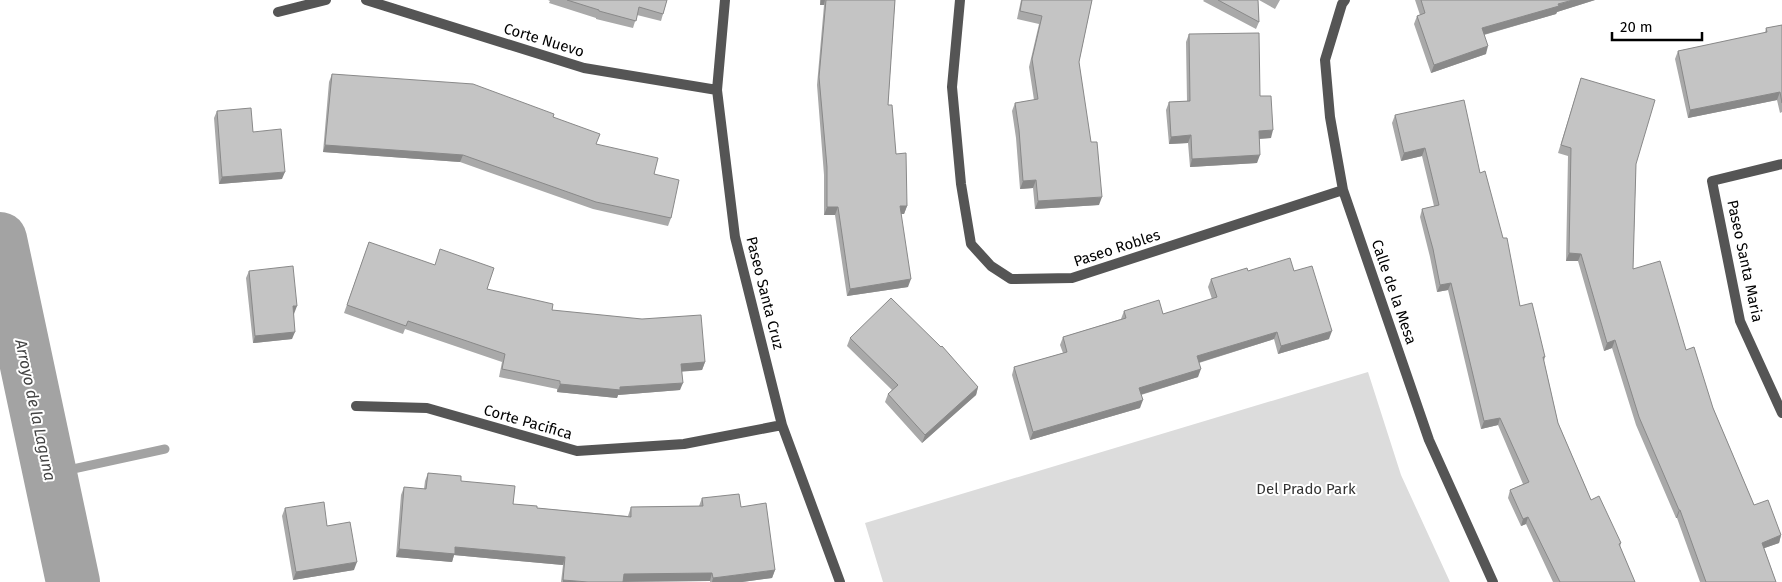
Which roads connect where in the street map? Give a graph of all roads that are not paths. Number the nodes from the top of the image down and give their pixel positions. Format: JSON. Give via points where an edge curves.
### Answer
{"nodes":[{"id":1,"x":326,"y":0,"type":"edge"},
{"id":2,"x":366,"y":0,"type":"edge"},
{"id":3,"x":725,"y":0,"type":"edge"},
{"id":4,"x":960,"y":0,"type":"edge"},
{"id":5,"x":1345,"y":0,"type":"edge"},
{"id":6,"x":278,"y":12,"type":"dead end"},
{"id":7,"x":717,"y":90,"type":"junction"},
{"id":8,"x":1782,"y":164,"type":"edge"},
{"id":9,"x":1343,"y":190,"type":"junction"},
{"id":10,"x":356,"y":406,"type":"dead end"},
{"id":11,"x":1782,"y":413,"type":"edge"},
{"id":12,"x":782,"y":425,"type":"junction"},
{"id":13,"x":840,"y":582,"type":"edge"},
{"id":14,"x":1493,"y":582,"type":"edge"}],
"edges":[{"from":1,"to":6,"type":"street"},
{"from":2,"to":7,"type":"street","name":"Corte Nuevo","via":[[584,68]]},
{"from":3,"to":7,"type":"street","name":"Paseo Santa Cruz"},
{"from":4,"to":9,"type":"street","name":"Paseo Robles","via":[[952,87],[961,184],[971,244],[991,266],[1011,279],[1072,278]]},
{"from":5,"to":9,"type":"street","name":"Calle de la Mesa","via":[[1325,60],[1330,117]]},
{"from":7,"to":12,"type":"street","name":"Paseo Santa Cruz","via":[[735,237]]},
{"from":8,"to":11,"type":"street","name":"Paseo Santa Maria","via":[[1712,181],[1740,321]]},
{"from":9,"to":14,"type":"street","name":"Calle de la Mesa","via":[[1429,440]]},
{"from":10,"to":12,"type":"street","name":"Corte Pacifica","via":[[427,408],[577,451],[684,444]]},
{"from":12,"to":13,"type":"street","name":"Paseo Santa Cruz"}]}
